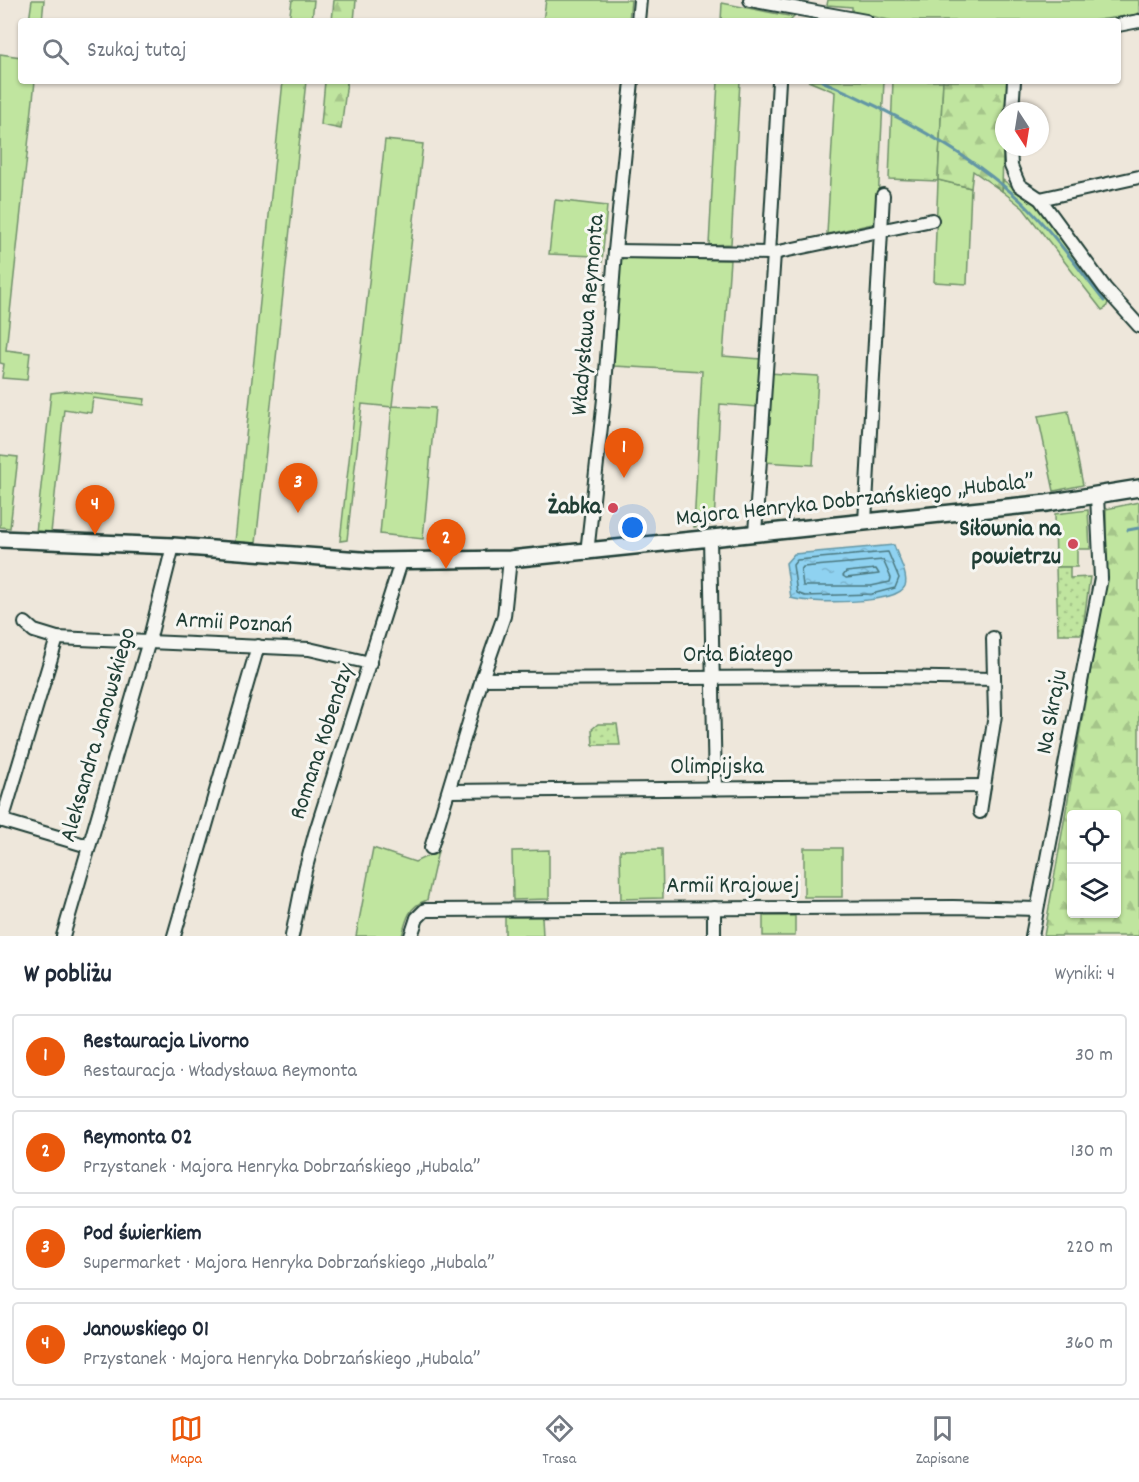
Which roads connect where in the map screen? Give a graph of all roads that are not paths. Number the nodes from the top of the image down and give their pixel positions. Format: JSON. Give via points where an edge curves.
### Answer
{"nodes":[{"id":1,"x":640,"y":0,"type":"edge"},
{"id":2,"x":750,"y":0,"type":"edge"},
{"id":3,"x":638,"y":18,"type":"edge"},
{"id":4,"x":849,"y":18,"type":"edge"},
{"id":5,"x":1139,"y":21,"type":"edge"},
{"id":6,"x":1121,"y":24,"type":"edge"},
{"id":7,"x":632,"y":84,"type":"edge"},
{"id":8,"x":779,"y":84,"type":"edge"},
{"id":9,"x":1014,"y":84,"type":"edge"},
{"id":10,"x":1013,"y":102,"type":"edge"},
{"id":11,"x":1011,"y":156,"type":"edge"},
{"id":12,"x":1139,"y":177,"type":"edge"},
{"id":13,"x":883,"y":195,"type":"dead end"},
{"id":14,"x":1040,"y":199,"type":"junction"},
{"id":15,"x":932,"y":220,"type":"dead end"},
{"id":16,"x":879,"y":231,"type":"junction"},
{"id":17,"x":615,"y":251,"type":"junction"},
{"id":18,"x":771,"y":253,"type":"junction"},
{"id":19,"x":1139,"y":326,"type":"edge"},
{"id":20,"x":1139,"y":488,"type":"edge"},
{"id":21,"x":1097,"y":496,"type":"junction"},
{"id":22,"x":865,"y":522,"type":"junction"},
{"id":23,"x":755,"y":533,"type":"junction"},
{"id":24,"x":710,"y":538,"type":"junction"},
{"id":25,"x":0,"y":539,"type":"edge"},
{"id":26,"x":173,"y":546,"type":"junction"},
{"id":27,"x":587,"y":553,"type":"junction"},
{"id":28,"x":510,"y":559,"type":"junction"},
{"id":29,"x":401,"y":562,"type":"junction"},
{"id":30,"x":26,"y":623,"type":"dead end"},
{"id":31,"x":57,"y":638,"type":"junction"},
{"id":32,"x":993,"y":638,"type":"dead end"},
{"id":33,"x":149,"y":641,"type":"junction"},
{"id":34,"x":258,"y":646,"type":"junction"},
{"id":35,"x":370,"y":663,"type":"junction"},
{"id":36,"x":714,"y":677,"type":"junction"},
{"id":37,"x":482,"y":679,"type":"junction"},
{"id":38,"x":994,"y":679,"type":"junction"},
{"id":39,"x":984,"y":786,"type":"junction"},
{"id":40,"x":715,"y":789,"type":"junction"},
{"id":41,"x":450,"y":791,"type":"junction"},
{"id":42,"x":980,"y":812,"type":"dead end"},
{"id":43,"x":1,"y":820,"type":"edge"},
{"id":44,"x":88,"y":846,"type":"junction"},
{"id":45,"x":431,"y":848,"type":"dead end"},
{"id":46,"x":714,"y":908,"type":"junction"},
{"id":47,"x":1036,"y":909,"type":"junction"},
{"id":48,"x":63,"y":936,"type":"edge"},
{"id":49,"x":174,"y":936,"type":"edge"},
{"id":50,"x":292,"y":936,"type":"edge"},
{"id":51,"x":411,"y":936,"type":"edge"},
{"id":52,"x":714,"y":936,"type":"edge"},
{"id":53,"x":1032,"y":936,"type":"edge"}],
"edges":[{"from":1,"to":3,"type":"street"},
{"from":2,"to":4,"type":"street"},
{"from":5,"to":6,"type":"street"},
{"from":7,"to":17,"type":"street","name":"Władysława Reymonta"},
{"from":8,"to":18,"type":"street"},
{"from":9,"to":10,"type":"street"},
{"from":11,"to":14,"type":"street","via":[[1019,185]]},
{"from":12,"to":14,"type":"street"},
{"from":13,"to":16,"type":"street"},
{"from":14,"to":19,"type":"street","via":[[1105,288]]},
{"from":15,"to":16,"type":"street"},
{"from":16,"to":18,"type":"street"},
{"from":16,"to":22,"type":"street"},
{"from":17,"to":18,"type":"street"},
{"from":17,"to":27,"type":"street","name":"Władysława Reymonta"},
{"from":18,"to":23,"type":"street"},
{"from":20,"to":21,"type":"street","name":"Majora Henryka Dobrzańskiego „Hubala”"},
{"from":21,"to":22,"type":"street","name":"Majora Henryka Dobrzańskiego „Hubala”"},
{"from":21,"to":47,"type":"street","name":"Na Skraju","via":[[1101,578]]},
{"from":22,"to":23,"type":"street","name":"Majora Henryka Dobrzańskiego „Hubala”"},
{"from":23,"to":24,"type":"street","name":"Majora Henryka Dobrzańskiego „Hubala”"},
{"from":24,"to":27,"type":"street","name":"Majora Henryka Dobrzańskiego „Hubala”"},
{"from":24,"to":36,"type":"street"},
{"from":25,"to":26,"type":"street","name":"Majora Henryka Dobrzańskiego „Hubala”"},
{"from":26,"to":29,"type":"street","name":"Majora Henryka Dobrzańskiego „Hubala”"},
{"from":26,"to":33,"type":"street","name":"Aleksandra Janowskiego"},
{"from":27,"to":28,"type":"street","name":"Majora Henryka Dobrzańskiego „Hubala”"},
{"from":28,"to":29,"type":"street","name":"Majora Henryka Dobrzańskiego „Hubala”"},
{"from":28,"to":37,"type":"street","via":[[504,616]]},
{"from":29,"to":35,"type":"street","name":"Romana Kobendzy"},
{"from":30,"to":31,"type":"street","name":"Armii Poznań"},
{"from":31,"to":33,"type":"street","name":"Armii Poznań"},
{"from":31,"to":43,"type":"street"},
{"from":32,"to":38,"type":"street"},
{"from":33,"to":34,"type":"street","name":"Armii Poznań"},
{"from":33,"to":44,"type":"street","name":"Aleksandra Janowskiego"},
{"from":34,"to":35,"type":"street","name":"Armii Poznań","via":[[309,649]]},
{"from":34,"to":49,"type":"street"},
{"from":35,"to":50,"type":"street","name":"Romana Kobendzy","via":[[305,871]]},
{"from":36,"to":37,"type":"street","name":"Orła Białego"},
{"from":36,"to":38,"type":"street","name":"Orła Białego"},
{"from":36,"to":40,"type":"street"},
{"from":37,"to":41,"type":"street"},
{"from":38,"to":39,"type":"street","via":[[995,715]]},
{"from":39,"to":40,"type":"street","name":"Olimpijska"},
{"from":39,"to":42,"type":"street"},
{"from":40,"to":41,"type":"street","name":"Olimpijska"},
{"from":41,"to":45,"type":"street"},
{"from":43,"to":44,"type":"street"},
{"from":44,"to":48,"type":"street","name":"Aleksandra Janowskiego"},
{"from":46,"to":47,"type":"street","name":"Armii Krajowej"},
{"from":46,"to":51,"type":"street","name":"Armii Krajowej","via":[[425,910],[417,918]]},
{"from":46,"to":52,"type":"street"},
{"from":47,"to":53,"type":"street","name":"Na Skraju"}]}
